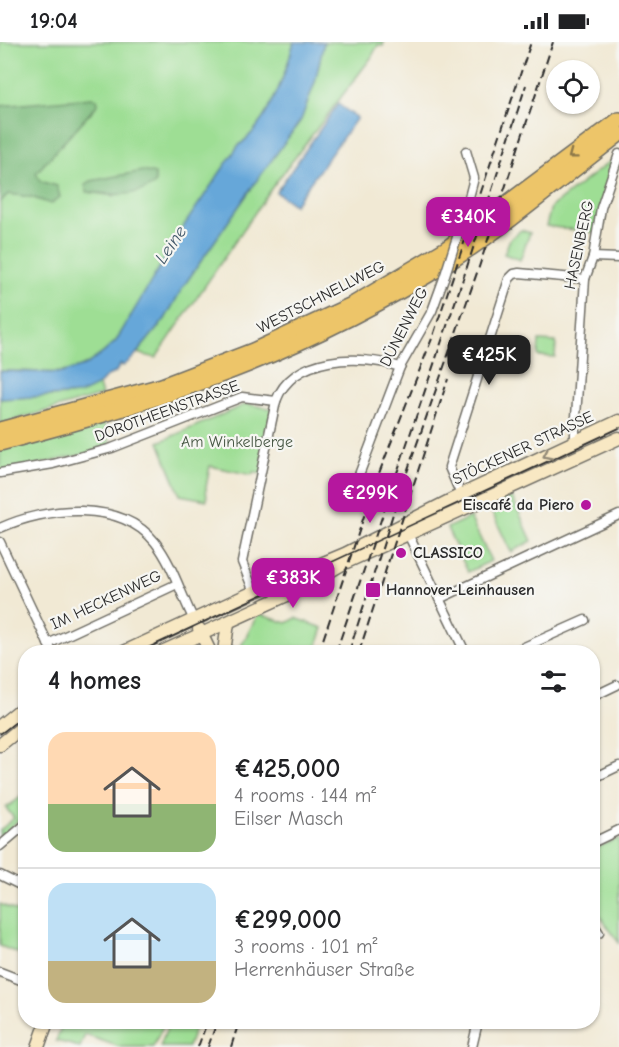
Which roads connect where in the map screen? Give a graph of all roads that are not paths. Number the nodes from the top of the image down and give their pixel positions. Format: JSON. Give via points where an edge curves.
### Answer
{"nodes":[{"id":1,"x":619,"y":120,"type":"edge"},
{"id":2,"x":619,"y":134,"type":"edge"},
{"id":3,"x":466,"y":151,"type":"dead end"},
{"id":4,"x":619,"y":154,"type":"edge"},
{"id":5,"x":593,"y":256,"type":"junction"},
{"id":6,"x":619,"y":258,"type":"edge"},
{"id":7,"x":585,"y":279,"type":"junction"},
{"id":8,"x":400,"y":367,"type":"junction"},
{"id":9,"x":276,"y":401,"type":"junction"},
{"id":10,"x":576,"y":417,"type":"dead end"},
{"id":11,"x":619,"y":421,"type":"edge"},
{"id":12,"x":0,"y":430,"type":"edge"},
{"id":13,"x":619,"y":438,"type":"edge"},
{"id":14,"x":0,"y":443,"type":"edge"},
{"id":15,"x":0,"y":473,"type":"edge"},
{"id":16,"x":357,"y":480,"type":"dead end"},
{"id":17,"x":460,"y":495,"type":"junction"},
{"id":18,"x":619,"y":515,"type":"edge"},
{"id":19,"x":0,"y":528,"type":"edge"},
{"id":20,"x":408,"y":534,"type":"junction"},
{"id":21,"x":0,"y":542,"type":"edge"},
{"id":22,"x":177,"y":584,"type":"junction"},
{"id":23,"x":254,"y":592,"type":"junction"},
{"id":24,"x":439,"y":599,"type":"junction"},
{"id":25,"x":194,"y":620,"type":"junction"},
{"id":26,"x":585,"y":620,"type":"dead end"},
{"id":27,"x":228,"y":623,"type":"junction"},
{"id":28,"x":201,"y":634,"type":"junction"},
{"id":29,"x":49,"y":645,"type":"edge"},
{"id":30,"x":56,"y":645,"type":"edge"},
{"id":31,"x":139,"y":645,"type":"edge"},
{"id":32,"x":177,"y":645,"type":"edge"},
{"id":33,"x":206,"y":645,"type":"edge"},
{"id":34,"x":225,"y":645,"type":"edge"},
{"id":35,"x":462,"y":645,"type":"edge"},
{"id":36,"x":529,"y":645,"type":"edge"},
{"id":37,"x":617,"y":685,"type":"dead end"},
{"id":38,"x":600,"y":693,"type":"edge"},
{"id":39,"x":18,"y":711,"type":"edge"},
{"id":40,"x":0,"y":726,"type":"edge"},
{"id":41,"x":18,"y":730,"type":"edge"},
{"id":42,"x":0,"y":745,"type":"edge"},
{"id":43,"x":619,"y":766,"type":"edge"},
{"id":44,"x":600,"y":775,"type":"edge"},
{"id":45,"x":619,"y":830,"type":"edge"},
{"id":46,"x":18,"y":831,"type":"edge"},
{"id":47,"x":600,"y":839,"type":"edge"},
{"id":48,"x":0,"y":846,"type":"edge"},
{"id":49,"x":0,"y":875,"type":"edge"},
{"id":50,"x":18,"y":884,"type":"edge"},
{"id":51,"x":0,"y":972,"type":"edge"},
{"id":52,"x":18,"y":979,"type":"edge"},
{"id":53,"x":44,"y":1029,"type":"edge"},
{"id":54,"x":476,"y":1029,"type":"edge"},
{"id":55,"x":38,"y":1047,"type":"edge"},
{"id":56,"x":471,"y":1047,"type":"edge"}],
"edges":[{"from":1,"to":12,"type":"highway","name":"WESTSCHNELLWEG","one_way":true,"via":[[446,249],[354,304],[193,375],[120,399]]},
{"from":2,"to":14,"type":"highway","name":"WESTSCHNELLWEG","via":[[455,258],[309,339],[167,396]]},
{"from":3,"to":8,"type":"street","name":"DÜNENWEG","bridge":true,"via":[[474,178],[466,209],[432,311]]},
{"from":4,"to":5,"type":"street","name":"HASENBERG","via":[[601,208]]},
{"from":5,"to":6,"type":"street"},
{"from":5,"to":7,"type":"street","name":"HASENBERG"},
{"from":7,"to":10,"type":"street","name":"HASENBERG"},
{"from":7,"to":17,"type":"street","via":[[514,274],[509,279],[450,463],[449,471]]},
{"from":8,"to":9,"type":"street","via":[[350,361],[324,363],[294,375],[284,384]]},
{"from":8,"to":16,"type":"street","name":"DÜNENWEG"},
{"from":9,"to":15,"type":"street","name":"DOROTHEENSTRASSE","via":[[242,397],[112,448]]},
{"from":9,"to":23,"type":"street","via":[[242,562]]},
{"from":11,"to":17,"type":"street","name":"STÖCKENER STRASSE","one_way":true,"via":[[575,436]]},
{"from":13,"to":20,"type":"street","name":"STÖCKENER STRASSE"},
{"from":17,"to":23,"type":"street","name":"STÖCKENER STRASSE","via":[[330,561]]},
{"from":18,"to":24,"type":"street"},
{"from":19,"to":22,"type":"street","via":[[73,512],[118,516],[154,542]]},
{"from":20,"to":24,"type":"street"},
{"from":20,"to":27,"type":"street","name":"STÖCKENER STRASSE"},
{"from":21,"to":29,"type":"street"},
{"from":22,"to":25,"type":"street"},
{"from":22,"to":30,"type":"street","name":"IM HECKENWEG"},
{"from":23,"to":25,"type":"street","name":"STÖCKENER STRASSE"},
{"from":24,"to":35,"type":"street"},
{"from":25,"to":28,"type":"street"},
{"from":25,"to":31,"type":"street","name":"STÖCKENER STRASSE"},
{"from":26,"to":36,"type":"street"},
{"from":27,"to":28,"type":"street","name":"STÖCKENER STRASSE"},
{"from":27,"to":34,"type":"street"},
{"from":28,"to":32,"type":"street","name":"STÖCKENER STRASSE"},
{"from":28,"to":33,"type":"street"},
{"from":37,"to":38,"type":"street"},
{"from":39,"to":40,"type":"street"},
{"from":41,"to":42,"type":"street"},
{"from":43,"to":44,"type":"street"},
{"from":45,"to":47,"type":"street"},
{"from":46,"to":48,"type":"street"},
{"from":49,"to":50,"type":"street"},
{"from":51,"to":52,"type":"street"},
{"from":53,"to":55,"type":"street"},
{"from":54,"to":56,"type":"street"}]}
